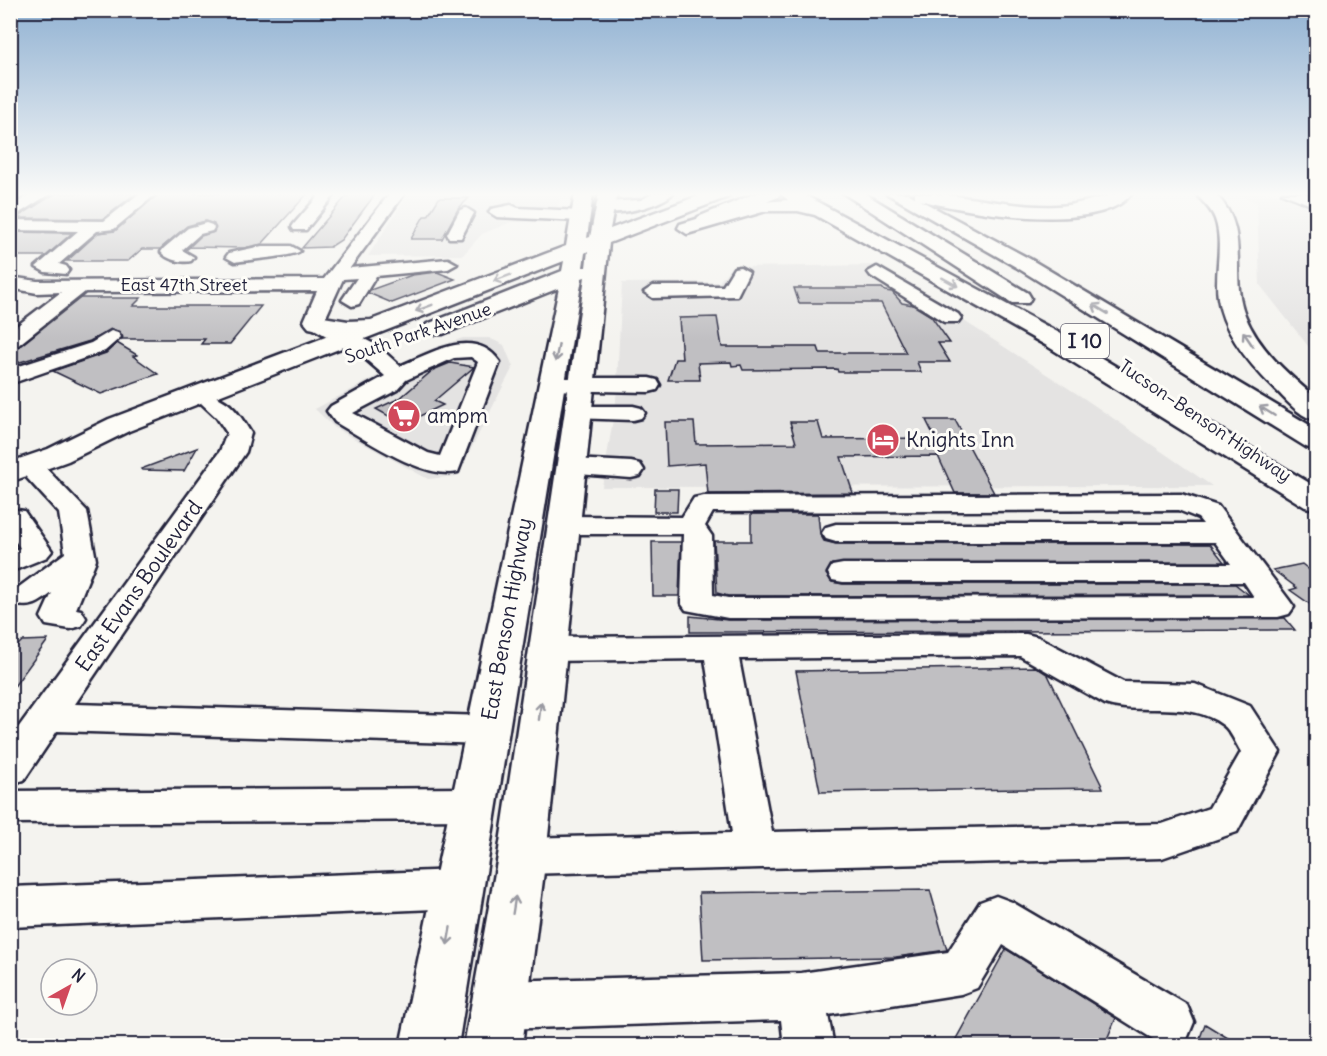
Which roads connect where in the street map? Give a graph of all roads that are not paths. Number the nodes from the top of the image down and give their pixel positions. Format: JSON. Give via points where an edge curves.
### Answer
{"nodes":[{"id":1,"x":73,"y":242,"type":"edge"},
{"id":2,"x":181,"y":242,"type":"edge"},
{"id":3,"x":284,"y":242,"type":"edge"},
{"id":4,"x":361,"y":242,"type":"edge"},
{"id":5,"x":577,"y":242,"type":"edge"},
{"id":6,"x":597,"y":242,"type":"edge"},
{"id":7,"x":600,"y":242,"type":"edge"},
{"id":8,"x":877,"y":242,"type":"edge"},
{"id":9,"x":930,"y":242,"type":"edge"},
{"id":10,"x":985,"y":242,"type":"edge"},
{"id":11,"x":1228,"y":242,"type":"edge"},
{"id":12,"x":275,"y":251,"type":"junction"},
{"id":13,"x":185,"y":257,"type":"dead end"},
{"id":14,"x":235,"y":257,"type":"dead end"},
{"id":15,"x":607,"y":261,"type":"junction"},
{"id":16,"x":574,"y":262,"type":"junction"},
{"id":17,"x":448,"y":264,"type":"dead end"},
{"id":18,"x":740,"y":272,"type":"dead end"},
{"id":19,"x":877,"y":272,"type":"dead end"},
{"id":20,"x":369,"y":273,"type":"junction"},
{"id":21,"x":334,"y":279,"type":"junction"},
{"id":22,"x":10,"y":282,"type":"edge"},
{"id":23,"x":83,"y":285,"type":"junction"},
{"id":24,"x":160,"y":285,"type":"junction"},
{"id":25,"x":237,"y":285,"type":"junction"},
{"id":26,"x":37,"y":287,"type":"junction"},
{"id":27,"x":653,"y":292,"type":"dead end"},
{"id":28,"x":352,"y":300,"type":"dead end"},
{"id":29,"x":147,"y":302,"type":"dead end"},
{"id":30,"x":475,"y":313,"type":"junction"},
{"id":31,"x":951,"y":318,"type":"dead end"},
{"id":32,"x":394,"y":320,"type":"junction"},
{"id":33,"x":562,"y":323,"type":"junction"},
{"id":34,"x":317,"y":324,"type":"junction"},
{"id":35,"x":111,"y":337,"type":"dead end"},
{"id":36,"x":345,"y":339,"type":"junction"},
{"id":37,"x":10,"y":342,"type":"edge"},
{"id":38,"x":370,"y":351,"type":"junction"},
{"id":39,"x":282,"y":363,"type":"junction"},
{"id":40,"x":398,"y":375,"type":"junction"},
{"id":41,"x":10,"y":377,"type":"edge"},
{"id":42,"x":550,"y":385,"type":"junction"},
{"id":43,"x":649,"y":385,"type":"dead end"},
{"id":44,"x":581,"y":399,"type":"junction"},
{"id":45,"x":213,"y":403,"type":"junction"},
{"id":46,"x":1317,"y":412,"type":"edge"},
{"id":47,"x":633,"y":413,"type":"dead end"},
{"id":48,"x":1317,"y":441,"type":"edge"},
{"id":49,"x":58,"y":455,"type":"junction"},
{"id":50,"x":573,"y":466,"type":"junction"},
{"id":51,"x":20,"y":470,"type":"edge"},
{"id":52,"x":631,"y":470,"type":"dead end"},
{"id":53,"x":1317,"y":495,"type":"edge"},
{"id":54,"x":1317,"y":500,"type":"edge"},
{"id":55,"x":831,"y":504,"type":"junction"},
{"id":56,"x":10,"y":519,"type":"edge"},
{"id":57,"x":565,"y":525,"type":"junction"},
{"id":58,"x":691,"y":526,"type":"junction"},
{"id":59,"x":836,"y":533,"type":"junction"},
{"id":60,"x":1224,"y":533,"type":"junction"},
{"id":61,"x":80,"y":556,"type":"junction"},
{"id":62,"x":10,"y":563,"type":"edge"},
{"id":63,"x":843,"y":573,"type":"junction"},
{"id":64,"x":1252,"y":573,"type":"junction"},
{"id":65,"x":534,"y":590,"type":"junction"},
{"id":66,"x":26,"y":597,"type":"dead end"},
{"id":67,"x":850,"y":608,"type":"junction"},
{"id":68,"x":70,"y":618,"type":"dead end"},
{"id":69,"x":720,"y":648,"type":"junction"},
{"id":70,"x":547,"y":649,"type":"junction"},
{"id":71,"x":47,"y":717,"type":"junction"},
{"id":72,"x":487,"y":730,"type":"junction"},
{"id":73,"x":10,"y":769,"type":"edge"},
{"id":74,"x":473,"y":804,"type":"junction"},
{"id":75,"x":10,"y":807,"type":"edge"},
{"id":76,"x":755,"y":851,"type":"junction"},
{"id":77,"x":522,"y":856,"type":"junction"},
{"id":78,"x":458,"y":889,"type":"junction"},
{"id":79,"x":10,"y":907,"type":"edge"},
{"id":80,"x":801,"y":996,"type":"junction"},
{"id":81,"x":1170,"y":1022,"type":"dead end"},
{"id":82,"x":495,"y":1025,"type":"edge"},
{"id":83,"x":429,"y":1046,"type":"edge"},
{"id":84,"x":809,"y":1046,"type":"edge"}],
"edges":[{"from":1,"to":26,"type":"street","via":[[46,264],[45,267],[60,270]]},
{"from":2,"to":13,"type":"street","via":[[170,252]]},
{"from":3,"to":12,"type":"street"},
{"from":4,"to":21,"type":"street"},
{"from":5,"to":16,"type":"main road","name":"East Benson Highway"},
{"from":6,"to":16,"type":"main road","name":"South Park Avenue"},
{"from":7,"to":15,"type":"main road","name":"East Benson Highway"},
{"from":8,"to":54,"type":"main road","one_way":true,"via":[[1056,341]]},
{"from":9,"to":53,"type":"main road","name":"Tucson–Benson Highway","number":"I 10"},
{"from":48,"to":10,"type":"main road","name":"Tucson–Benson Highway","number":"I 10","one_way":true},
{"from":46,"to":11,"type":"main road","one_way":true,"via":[[1264,362],[1234,317],[1228,289]]},
{"from":12,"to":14,"type":"street"},
{"from":12,"to":25,"type":"street"},
{"from":15,"to":16,"type":"main road","name":"South Park Avenue"},
{"from":15,"to":44,"type":"main road","name":"East Benson Highway"},
{"from":16,"to":30,"type":"main road","name":"South Park Avenue"},
{"from":16,"to":32,"type":"main road","name":"South Park Avenue","one_way":true},
{"from":16,"to":33,"type":"main road","name":"East Benson Highway"},
{"from":17,"to":20,"type":"street","name":"East 47th Street"},
{"from":18,"to":27,"type":"street","via":[[730,292]]},
{"from":19,"to":31,"type":"street"},
{"from":20,"to":21,"type":"street","name":"East 47th Street"},
{"from":20,"to":28,"type":"street"},
{"from":21,"to":25,"type":"street","name":"East 47th Street"},
{"from":21,"to":34,"type":"street","via":[[315,310]]},
{"from":22,"to":26,"type":"street","name":"East 47th Street"},
{"from":23,"to":24,"type":"street","name":"East 47th Street"},
{"from":23,"to":26,"type":"street","name":"East 47th Street"},
{"from":23,"to":37,"type":"street"},
{"from":24,"to":25,"type":"street","name":"East 47th Street"},
{"from":24,"to":29,"type":"street"},
{"from":30,"to":33,"type":"main road","via":[[510,305],[536,305],[560,314]]},
{"from":30,"to":38,"type":"main road","name":"South Park Avenue"},
{"from":32,"to":34,"type":"main road","via":[[348,328]]},
{"from":32,"to":36,"type":"main road","name":"South Park Avenue"},
{"from":33,"to":42,"type":"main road","name":"East Benson Highway","one_way":true},
{"from":34,"to":36,"type":"street"},
{"from":34,"to":39,"type":"main road","via":[[315,342]]},
{"from":35,"to":41,"type":"street","via":[[98,347]]},
{"from":36,"to":38,"type":"street"},
{"from":36,"to":39,"type":"main road","name":"South Park Avenue"},
{"from":38,"to":40,"type":"street"},
{"from":38,"to":45,"type":"main road","name":"South Park Avenue"},
{"from":39,"to":49,"type":"main road","name":"South Park Avenue","via":[[119,425]]},
{"from":40,"to":40,"type":"street","via":[[464,350],[484,354],[489,362],[449,466],[419,458],[339,411],[389,385]]},
{"from":42,"to":44,"type":"street"},
{"from":42,"to":65,"type":"main road","name":"East Benson Highway"},
{"from":43,"to":44,"type":"street"},
{"from":44,"to":47,"type":"street"},
{"from":44,"to":50,"type":"main road","name":"East Benson Highway"},
{"from":45,"to":49,"type":"main road","name":"South Park Avenue","via":[[129,435]]},
{"from":45,"to":71,"type":"street","name":"East Evans Boulevard","via":[[226,413],[239,433],[233,452]]},
{"from":49,"to":51,"type":"main road","name":"South Park Avenue"},
{"from":50,"to":52,"type":"street"},
{"from":50,"to":57,"type":"main road","name":"East Benson Highway"},
{"from":51,"to":61,"type":"street","via":[[73,511]]},
{"from":55,"to":58,"type":"street","via":[[704,504]]},
{"from":55,"to":59,"type":"street"},
{"from":55,"to":60,"type":"street","via":[[1181,502],[1208,512]]},
{"from":56,"to":62,"type":"street","via":[[14,517],[37,551]]},
{"from":57,"to":58,"type":"street"},
{"from":57,"to":65,"type":"main road","name":"East Benson Highway"},
{"from":58,"to":67,"type":"street","via":[[698,536],[697,603],[728,608]]},
{"from":59,"to":60,"type":"street"},
{"from":59,"to":63,"type":"street"},
{"from":60,"to":64,"type":"street"},
{"from":61,"to":66,"type":"street"},
{"from":61,"to":68,"type":"street","via":[[57,617]]},
{"from":63,"to":64,"type":"street"},
{"from":63,"to":67,"type":"street"},
{"from":64,"to":67,"type":"street","via":[[1278,607]]},
{"from":65,"to":70,"type":"main road","name":"East Benson Highway"},
{"from":65,"to":72,"type":"main road","name":"East Benson Highway"},
{"from":69,"to":70,"type":"street"},
{"from":69,"to":76,"type":"street"},
{"from":69,"to":76,"type":"street","via":[[1026,645],[1117,695],[1195,697],[1237,716],[1261,752],[1223,820],[1162,841]]},
{"from":77,"to":70,"type":"main road","name":"East Benson Highway","one_way":true},
{"from":71,"to":72,"type":"street"},
{"from":71,"to":73,"type":"street","name":"East Evans Boulevard"},
{"from":72,"to":74,"type":"main road","name":"East Benson Highway"},
{"from":74,"to":75,"type":"street"},
{"from":74,"to":78,"type":"main road","name":"East Benson Highway"},
{"from":76,"to":77,"type":"street"},
{"from":82,"to":77,"type":"main road","name":"East Benson Highway","one_way":true},
{"from":78,"to":79,"type":"street"},
{"from":78,"to":83,"type":"main road","name":"East Benson Highway","one_way":true},
{"from":80,"to":81,"type":"street","via":[[961,972],[996,916]]},
{"from":80,"to":82,"type":"street"},
{"from":80,"to":84,"type":"street"}]}
